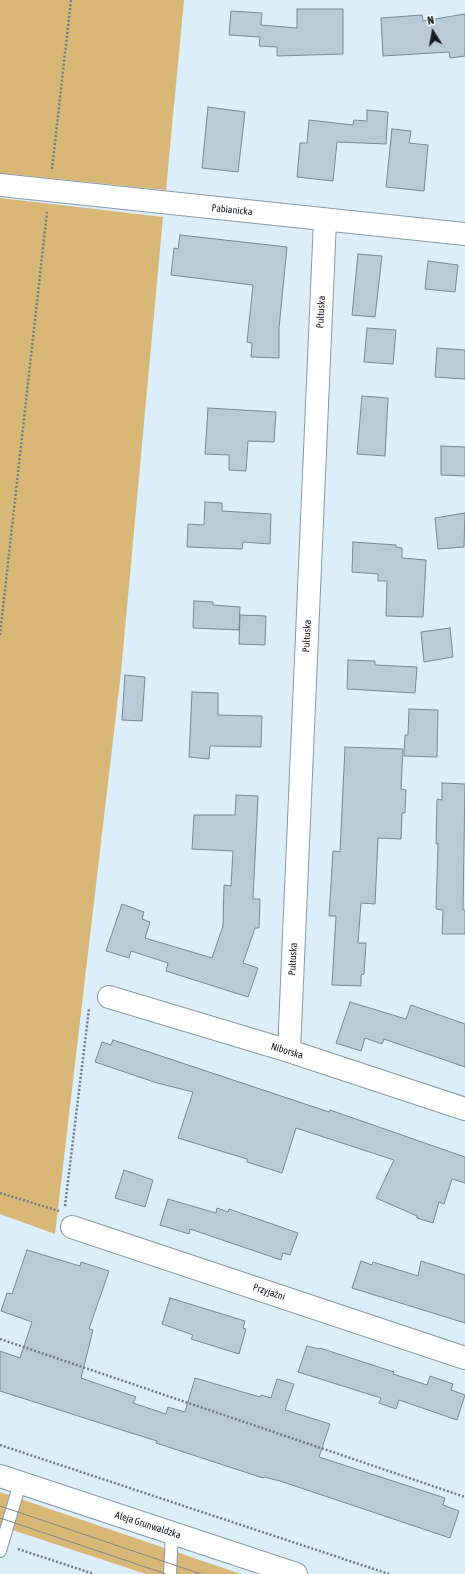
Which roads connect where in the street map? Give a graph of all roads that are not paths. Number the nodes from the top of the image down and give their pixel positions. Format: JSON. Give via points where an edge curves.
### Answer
{"nodes":[{"id":1,"x":0,"y":185,"type":"edge"},
{"id":2,"x":325,"y":220,"type":"junction"},
{"id":3,"x":465,"y":234,"type":"edge"},
{"id":4,"x":109,"y":997,"type":"road end"},
{"id":5,"x":288,"y":1051,"type":"junction"},
{"id":6,"x":465,"y":1109,"type":"edge"},
{"id":7,"x":68,"y":1222,"type":"road end"},
{"id":8,"x":465,"y":1358,"type":"edge"},
{"id":9,"x":0,"y":1476,"type":"edge"},
{"id":10,"x":20,"y":1483,"type":"junction"},
{"id":11,"x":172,"y":1533,"type":"junction"},
{"id":12,"x":1,"y":1547,"type":"edge"},
{"id":13,"x":170,"y":1574,"type":"edge"},
{"id":14,"x":296,"y":1574,"type":"edge"}],
"edges":[{"from":1,"to":2,"type":"street","name":"Pabianicka"},
{"from":2,"to":3,"type":"street","name":"Pabianicka"},
{"from":2,"to":5,"type":"street","name":"Pułtuska"},
{"from":4,"to":5,"type":"street","name":"Niborska"},
{"from":5,"to":6,"type":"street","name":"Niborska"},
{"from":7,"to":8,"type":"street","name":"Przyjaźni"},
{"from":9,"to":10,"type":"street","name":"Aleja Grunwaldzka"},
{"from":10,"to":11,"type":"street","name":"Aleja Grunwaldzka"},
{"from":10,"to":12,"type":"lane"},
{"from":11,"to":13,"type":"lane"},
{"from":11,"to":14,"type":"street","name":"Aleja Grunwaldzka"}]}
